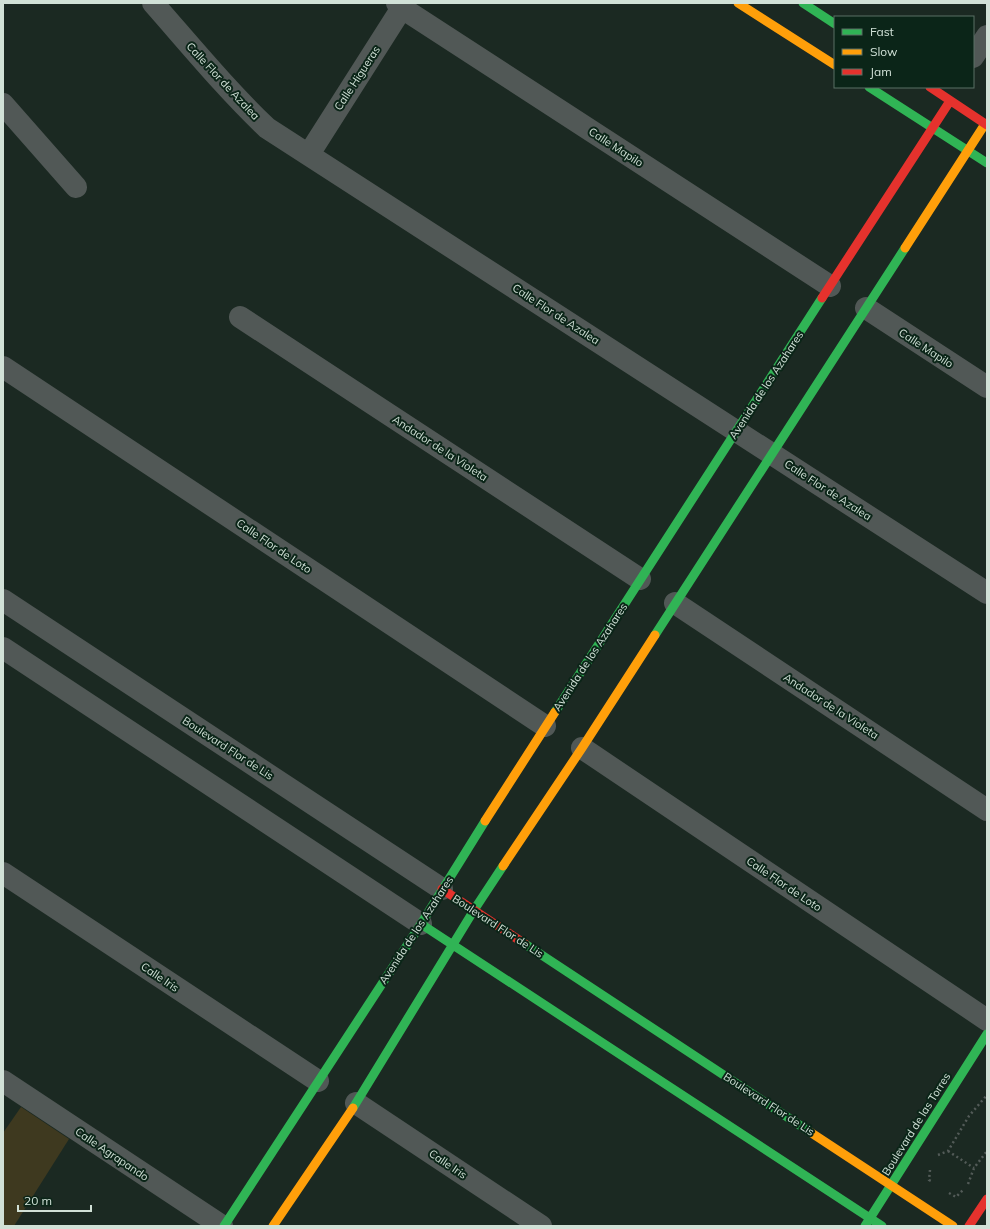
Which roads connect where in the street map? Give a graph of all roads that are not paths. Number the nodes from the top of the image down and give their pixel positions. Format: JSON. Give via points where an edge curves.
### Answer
{"nodes":[{"id":1,"x":153,"y":3,"type":"edge"},
{"id":2,"x":738,"y":3,"type":"edge"},
{"id":3,"x":803,"y":3,"type":"edge"},
{"id":4,"x":401,"y":5,"type":"edge"},
{"id":5,"x":834,"y":23,"type":"edge"},
{"id":6,"x":987,"y":36,"type":"edge"},
{"id":7,"x":974,"y":56,"type":"edge"},
{"id":8,"x":834,"y":64,"type":"edge"},
{"id":9,"x":871,"y":88,"type":"edge"},
{"id":10,"x":933,"y":88,"type":"edge"},
{"id":11,"x":953,"y":94,"type":"edge"},
{"id":12,"x":3,"y":104,"type":"edge"},
{"id":13,"x":986,"y":123,"type":"edge"},
{"id":14,"x":933,"y":128,"type":"junction"},
{"id":15,"x":968,"y":151,"type":"junction"},
{"id":16,"x":309,"y":154,"type":"junction"},
{"id":17,"x":987,"y":163,"type":"edge"},
{"id":18,"x":76,"y":188,"type":"dead end"},
{"id":19,"x":830,"y":286,"type":"junction"},
{"id":20,"x":866,"y":308,"type":"junction"},
{"id":21,"x":240,"y":317,"type":"dead end"},
{"id":22,"x":3,"y":367,"type":"edge"},
{"id":23,"x":987,"y":387,"type":"edge"},
{"id":24,"x":736,"y":431,"type":"junction"},
{"id":25,"x":772,"y":454,"type":"junction"},
{"id":26,"x":640,"y":579,"type":"junction"},
{"id":27,"x":987,"y":592,"type":"edge"},
{"id":28,"x":3,"y":600,"type":"edge"},
{"id":29,"x":675,"y":603,"type":"junction"},
{"id":30,"x":3,"y":648,"type":"edge"},
{"id":31,"x":545,"y":726,"type":"junction"},
{"id":32,"x":582,"y":748,"type":"junction"},
{"id":33,"x":987,"y":810,"type":"edge"},
{"id":34,"x":3,"y":872,"type":"edge"},
{"id":35,"x":442,"y":889,"type":"junction"},
{"id":36,"x":474,"y":910,"type":"junction"},
{"id":37,"x":421,"y":924,"type":"junction"},
{"id":38,"x":452,"y":944,"type":"junction"},
{"id":39,"x":987,"y":1020,"type":"edge"},
{"id":40,"x":987,"y":1034,"type":"edge"},
{"id":41,"x":3,"y":1081,"type":"edge"},
{"id":42,"x":318,"y":1081,"type":"junction"},
{"id":43,"x":356,"y":1103,"type":"junction"},
{"id":44,"x":891,"y":1185,"type":"junction"},
{"id":45,"x":987,"y":1199,"type":"edge"},
{"id":46,"x":868,"y":1222,"type":"edge"},
{"id":47,"x":223,"y":1226,"type":"edge"},
{"id":48,"x":273,"y":1226,"type":"edge"},
{"id":49,"x":541,"y":1226,"type":"edge"},
{"id":50,"x":882,"y":1226,"type":"edge"},
{"id":51,"x":953,"y":1226,"type":"edge"},
{"id":52,"x":969,"y":1226,"type":"edge"}],
"edges":[{"from":1,"to":16,"type":"street","name":"Calle Flor de Azalea","via":[[247,109],[267,128]]},
{"from":2,"to":8,"type":"street"},
{"from":3,"to":5,"type":"street"},
{"from":4,"to":16,"type":"street","name":"Calle Higueras"},
{"from":4,"to":19,"type":"street","name":"Calle Mapilo"},
{"from":6,"to":7,"type":"street"},
{"from":9,"to":14,"type":"street"},
{"from":10,"to":11,"type":"street"},
{"from":11,"to":13,"type":"street"},
{"from":11,"to":14,"type":"street","name":"Avenida de los Azahares"},
{"from":12,"to":18,"type":"street"},
{"from":13,"to":15,"type":"street"},
{"from":14,"to":15,"type":"street"},
{"from":14,"to":19,"type":"street","name":"Avenida de los Azahares"},
{"from":15,"to":17,"type":"street"},
{"from":15,"to":20,"type":"street"},
{"from":16,"to":24,"type":"street","name":"Calle Flor de Azalea"},
{"from":19,"to":24,"type":"street","name":"Avenida de los Azahares"},
{"from":20,"to":23,"type":"street","name":"Calle Mapilo"},
{"from":20,"to":25,"type":"street"},
{"from":21,"to":26,"type":"street","name":"Andador de la Violeta"},
{"from":22,"to":31,"type":"street","name":"Calle Flor de Loto"},
{"from":24,"to":25,"type":"street","name":"Calle Flor de Azalea"},
{"from":24,"to":26,"type":"street","name":"Avenida de los Azahares"},
{"from":25,"to":27,"type":"street","name":"Calle Flor de Azalea"},
{"from":25,"to":29,"type":"street"},
{"from":26,"to":31,"type":"street","name":"Avenida de los Azahares"},
{"from":28,"to":35,"type":"street","name":"Boulevard Flor de Lis"},
{"from":29,"to":32,"type":"street"},
{"from":29,"to":33,"type":"street","name":"Andador de la Violeta"},
{"from":30,"to":37,"type":"street"},
{"from":31,"to":35,"type":"street","name":"Avenida de los Azahares"},
{"from":32,"to":36,"type":"street"},
{"from":32,"to":39,"type":"street","name":"Calle Flor de Loto"},
{"from":34,"to":42,"type":"street","name":"Calle Iris"},
{"from":35,"to":36,"type":"street","name":"Boulevard Flor de Lis"},
{"from":35,"to":37,"type":"street","name":"Avenida de los Azahares"},
{"from":36,"to":38,"type":"street"},
{"from":36,"to":44,"type":"street","name":"Boulevard Flor de Lis"},
{"from":37,"to":38,"type":"street"},
{"from":37,"to":42,"type":"street","name":"Avenida de los Azahares"},
{"from":38,"to":43,"type":"street"},
{"from":38,"to":46,"type":"street"},
{"from":40,"to":44,"type":"street","name":"Boulevard de las Torres"},
{"from":41,"to":47,"type":"street","name":"Calle Agrapando"},
{"from":42,"to":47,"type":"street","name":"Avenida de los Azahares"},
{"from":43,"to":48,"type":"street"},
{"from":43,"to":49,"type":"street","name":"Calle Iris"},
{"from":44,"to":46,"type":"street","name":"Boulevard de las Torres"},
{"from":44,"to":51,"type":"street","name":"Boulevard Flor de Lis"},
{"from":45,"to":52,"type":"street"},
{"from":46,"to":50,"type":"street"}]}
